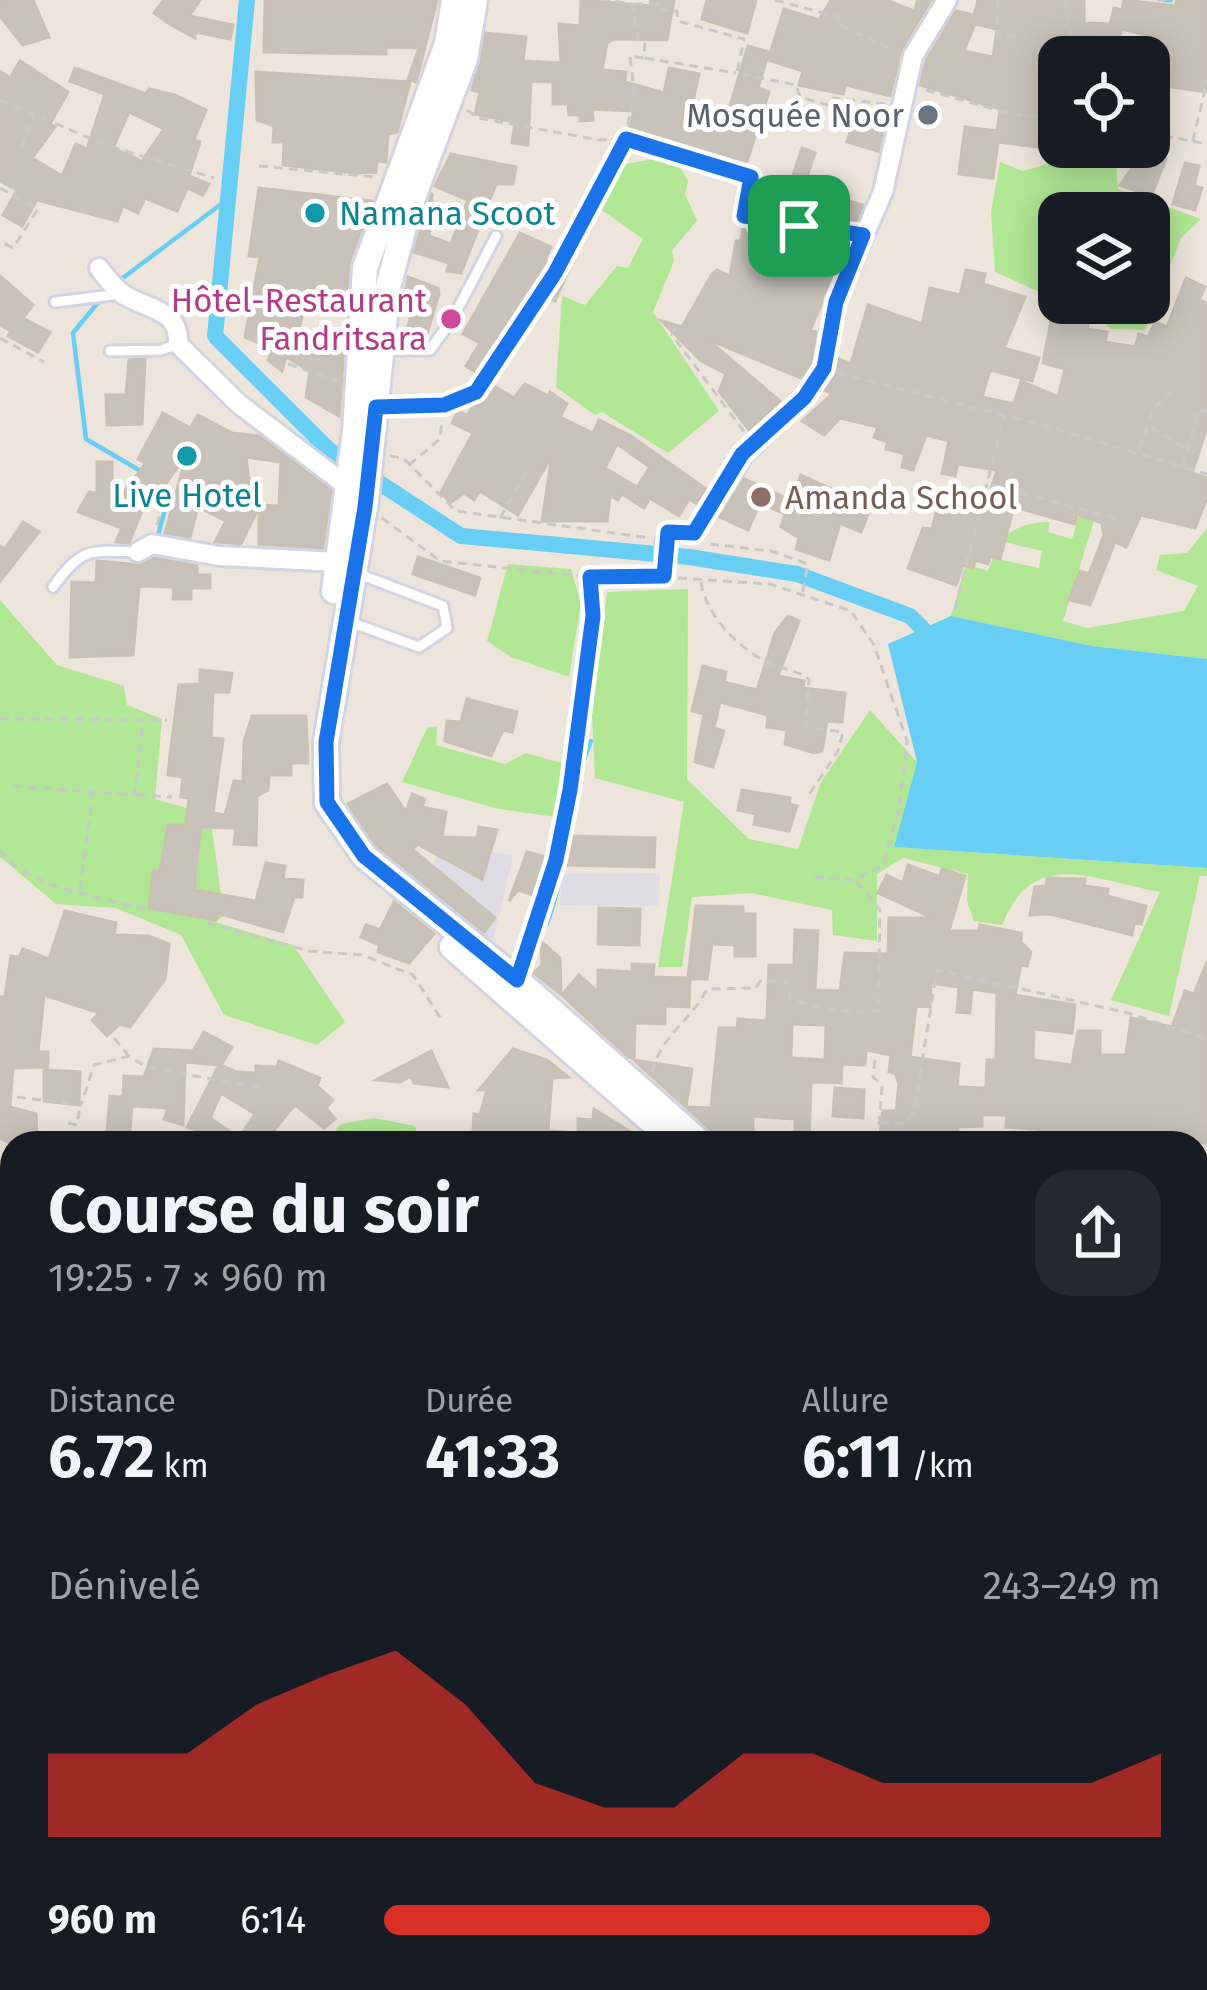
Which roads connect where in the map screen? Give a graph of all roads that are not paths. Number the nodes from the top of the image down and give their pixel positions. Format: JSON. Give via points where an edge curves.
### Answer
{"nodes":[{"id":1,"x":454,"y":0,"type":"edge"},
{"id":2,"x":475,"y":0,"type":"edge"},
{"id":3,"x":947,"y":0,"type":"edge"},
{"id":4,"x":496,"y":236,"type":"dead end"},
{"id":5,"x":111,"y":285,"type":"joint"},
{"id":6,"x":55,"y":302,"type":"dead end"},
{"id":7,"x":178,"y":344,"type":"junction"},
{"id":8,"x":369,"y":348,"type":"junction"},
{"id":9,"x":110,"y":351,"type":"dead end"},
{"id":10,"x":444,"y":405,"type":"road end"},
{"id":11,"x":376,"y":407,"type":"junction"},
{"id":12,"x":357,"y":493,"type":"junction"},
{"id":13,"x":697,"y":538,"type":"road end"},
{"id":14,"x":664,"y":540,"type":"road end"},
{"id":15,"x":145,"y":548,"type":"joint"},
{"id":16,"x":347,"y":567,"type":"junction"},
{"id":17,"x":664,"y":576,"type":"road end"},
{"id":18,"x":52,"y":586,"type":"dead end"},
{"id":19,"x":346,"y":621,"type":"junction"},
{"id":20,"x":662,"y":1131,"type":"edge"},
{"id":21,"x":688,"y":1131,"type":"edge"}],
"edges":[{"from":1,"to":8,"type":"street","via":[[447,44],[365,268]]},
{"from":2,"to":8,"type":"street","via":[[465,59]]},
{"from":3,"to":13,"type":"street","via":[[913,56],[883,192],[836,302],[824,368],[752,445]]},
{"from":4,"to":8,"type":"lane","via":[[430,350]]},
{"from":5,"to":6,"type":"lane"},
{"from":5,"to":7,"type":"street","via":[[170,315]]},
{"from":7,"to":9,"type":"lane"},
{"from":7,"to":12,"type":"street","via":[[239,404]]},
{"from":8,"to":11,"type":"street"},
{"from":8,"to":12,"type":"street","via":[[353,385]]},
{"from":10,"to":11,"type":"lane"},
{"from":11,"to":12,"type":"street"},
{"from":12,"to":16,"type":"street"},
{"from":14,"to":17,"type":"street"},
{"from":15,"to":16,"type":"street"},
{"from":15,"to":18,"type":"lane","via":[[76,556]]},
{"from":16,"to":19,"type":"street"},
{"from":16,"to":19,"type":"lane","via":[[443,607],[447,628],[419,647]]},
{"from":16,"to":20,"type":"street","via":[[311,741],[316,800],[356,863]]},
{"from":19,"to":21,"type":"street","via":[[326,742],[327,802],[364,856]]}]}
